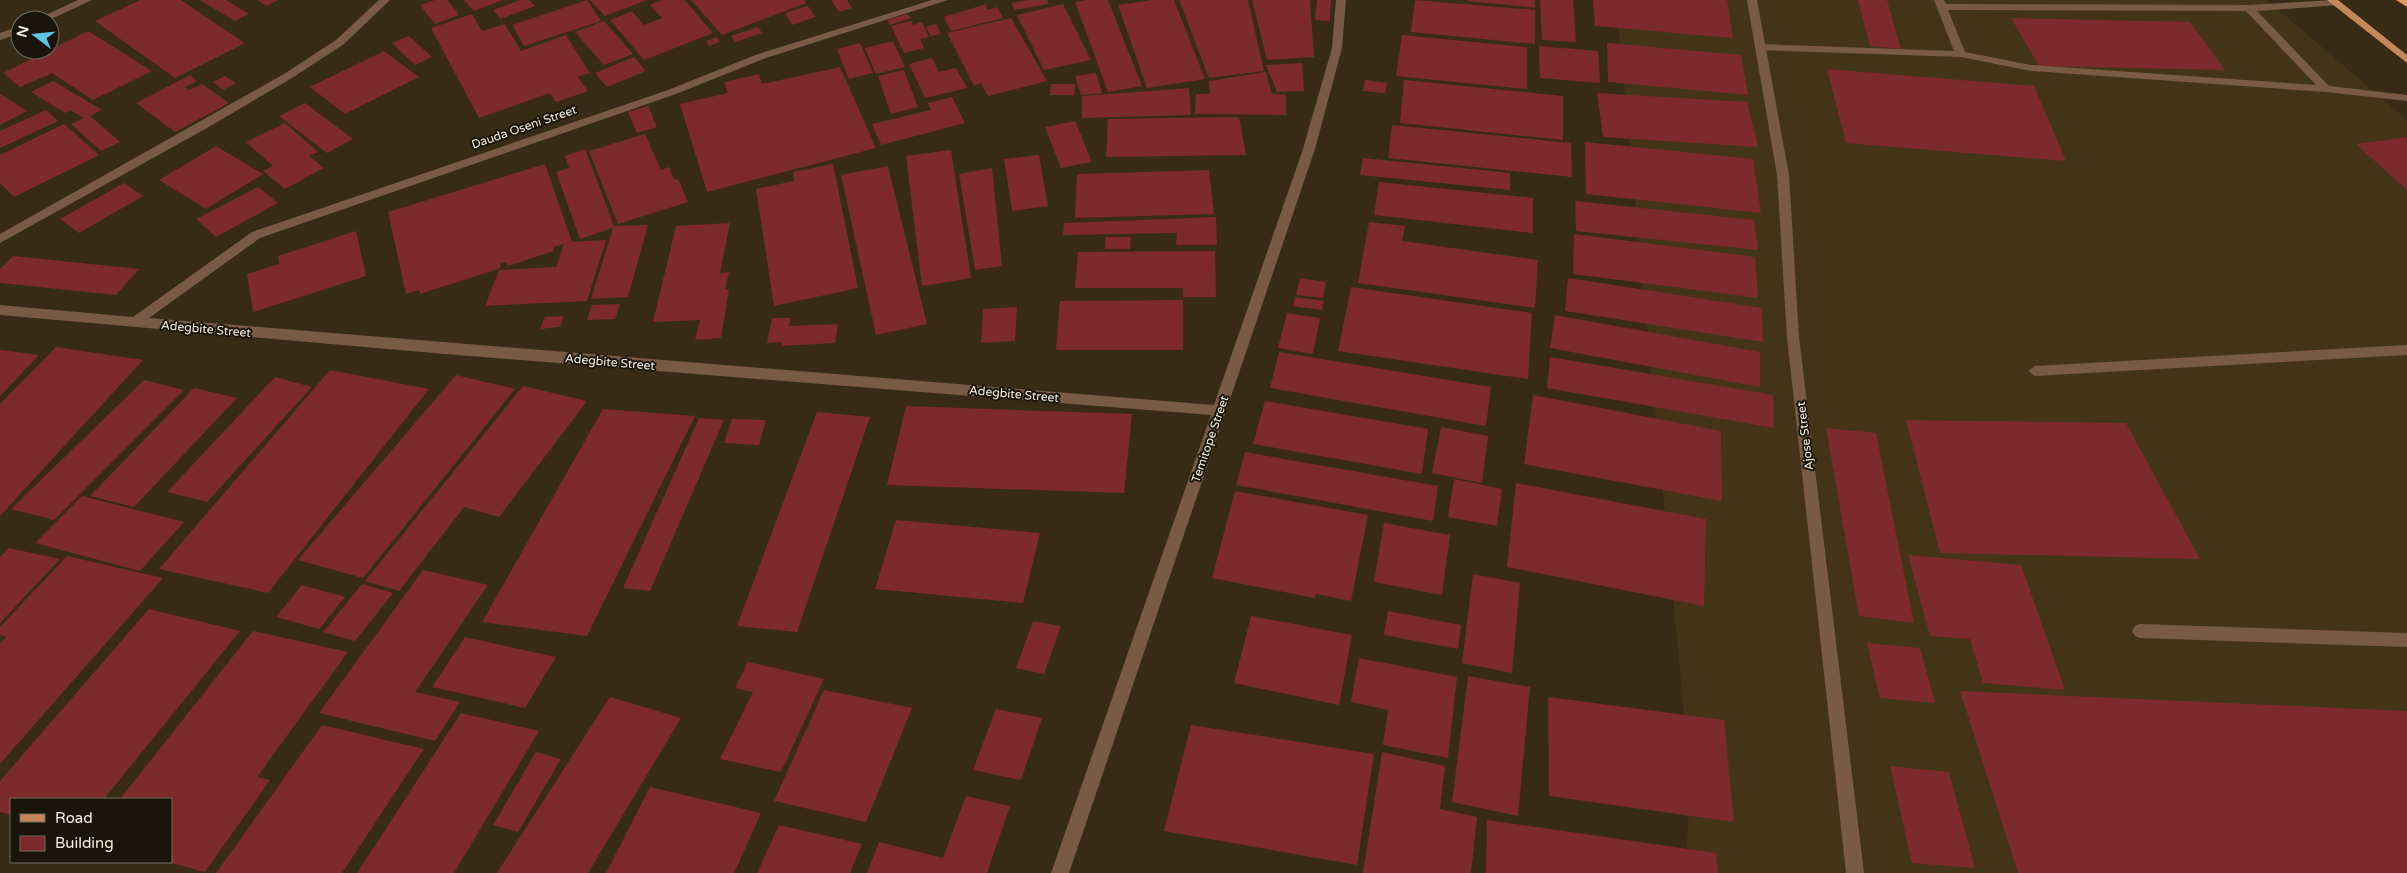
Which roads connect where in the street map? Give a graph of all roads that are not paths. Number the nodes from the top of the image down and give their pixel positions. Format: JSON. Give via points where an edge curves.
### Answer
{"nodes":[{"id":1,"x":87,"y":0,"type":"edge"},
{"id":2,"x":385,"y":0,"type":"edge"},
{"id":3,"x":944,"y":0,"type":"edge"},
{"id":4,"x":1341,"y":0,"type":"edge"},
{"id":5,"x":1752,"y":0,"type":"edge"},
{"id":6,"x":2402,"y":0,"type":"edge"},
{"id":7,"x":2333,"y":1,"type":"edge"},
{"id":8,"x":1940,"y":3,"type":"edge"},
{"id":9,"x":2407,"y":4,"type":"edge"},
{"id":10,"x":2249,"y":8,"type":"junction"},
{"id":11,"x":60,"y":11,"type":"edge"},
{"id":12,"x":1760,"y":47,"type":"junction"},
{"id":13,"x":1961,"y":54,"type":"junction"},
{"id":14,"x":2407,"y":60,"type":"edge"},
{"id":15,"x":2326,"y":89,"type":"junction"},
{"id":16,"x":2407,"y":98,"type":"edge"},
{"id":17,"x":0,"y":239,"type":"edge"},
{"id":18,"x":0,"y":310,"type":"edge"},
{"id":19,"x":134,"y":323,"type":"junction"},
{"id":20,"x":2407,"y":350,"type":"edge"},
{"id":21,"x":2035,"y":371,"type":"dead end"},
{"id":22,"x":1220,"y":411,"type":"junction"},
{"id":23,"x":2140,"y":631,"type":"dead end"},
{"id":24,"x":2407,"y":640,"type":"edge"},
{"id":25,"x":1060,"y":873,"type":"edge"},
{"id":26,"x":1855,"y":873,"type":"edge"}],
"edges":[{"from":1,"to":11,"type":"street"},
{"from":2,"to":17,"type":"street","via":[[340,42],[288,76]]},
{"from":3,"to":19,"type":"street","name":"Dauda Oseni Street","via":[[762,56],[672,92],[256,235]]},
{"from":4,"to":22,"type":"street","name":"Temitope Street","via":[[1337,48],[1309,148]]},
{"from":5,"to":12,"type":"street","name":"Ajose Street"},
{"from":6,"to":9,"type":"highway"},
{"from":7,"to":10,"type":"street"},
{"from":7,"to":14,"type":"main road"},
{"from":8,"to":10,"type":"street"},
{"from":8,"to":13,"type":"street"},
{"from":10,"to":15,"type":"street"},
{"from":12,"to":13,"type":"street"},
{"from":12,"to":26,"type":"street","name":"Ajose Street","via":[[1783,175],[1793,337]]},
{"from":13,"to":15,"type":"lane","via":[[2031,68]]},
{"from":15,"to":16,"type":"street"},
{"from":18,"to":19,"type":"street","name":"Adegbite Street"},
{"from":19,"to":22,"type":"street","name":"Adegbite Street"},
{"from":20,"to":21,"type":"street"},
{"from":22,"to":25,"type":"street","name":"Temitope Street"},
{"from":23,"to":24,"type":"street"}]}
